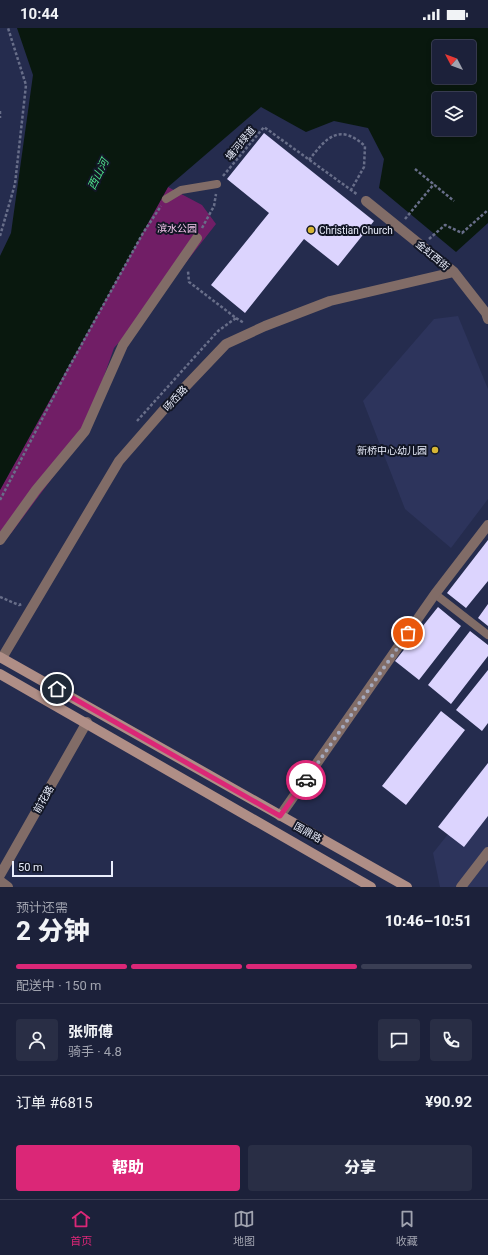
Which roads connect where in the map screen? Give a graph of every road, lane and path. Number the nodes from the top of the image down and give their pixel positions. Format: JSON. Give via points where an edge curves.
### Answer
{"nodes":[{"id":1,"x":8,"y":28,"type":"edge"},
{"id":2,"x":0,"y":111,"type":"edge"},
{"id":3,"x":0,"y":118,"type":"edge"},
{"id":4,"x":309,"y":160,"type":"junction"},
{"id":5,"x":415,"y":169,"type":"dead end"},
{"id":6,"x":217,"y":184,"type":"junction"},
{"id":7,"x":434,"y":184,"type":"junction"},
{"id":8,"x":351,"y":190,"type":"junction"},
{"id":9,"x":166,"y":199,"type":"joint"},
{"id":10,"x":366,"y":201,"type":"joint"},
{"id":11,"x":454,"y":201,"type":"dead end"},
{"id":12,"x":488,"y":210,"type":"edge"},
{"id":13,"x":399,"y":228,"type":"junction"},
{"id":14,"x":0,"y":236,"type":"edge"},
{"id":15,"x":197,"y":238,"type":"joint"},
{"id":16,"x":423,"y":245,"type":"junction"},
{"id":17,"x":454,"y":272,"type":"junction"},
{"id":18,"x":488,"y":319,"type":"edge"},
{"id":19,"x":0,"y":500,"type":"edge"},
{"id":20,"x":488,"y":525,"type":"edge"},
{"id":21,"x":0,"y":540,"type":"edge"},
{"id":22,"x":435,"y":594,"type":"junction"},
{"id":23,"x":488,"y":635,"type":"edge"},
{"id":24,"x":1,"y":658,"type":"edge"},
{"id":25,"x":0,"y":674,"type":"edge"},
{"id":26,"x":87,"y":722,"type":"junction"},
{"id":27,"x":280,"y":816,"type":"junction"},
{"id":28,"x":488,"y":852,"type":"edge"},
{"id":29,"x":0,"y":875,"type":"edge"},
{"id":30,"x":0,"y":881,"type":"edge"},
{"id":31,"x":8,"y":887,"type":"edge"},
{"id":32,"x":371,"y":887,"type":"edge"},
{"id":33,"x":407,"y":887,"type":"edge"},
{"id":34,"x":461,"y":887,"type":"edge"}],
"edges":[{"from":1,"to":14,"type":"path","via":[[26,85],[15,184]]},
{"from":2,"to":3,"type":"path"},
{"from":4,"to":6,"type":"path","name":"塘河绿道","via":[[264,127]]},
{"from":4,"to":8,"type":"path","name":"塘河绿道"},
{"from":4,"to":8,"type":"path","via":[[322,143],[335,135],[344,133],[356,138],[365,146],[364,167]]},
{"from":5,"to":7,"type":"path"},
{"from":6,"to":9,"type":"lane","via":[[181,190]]},
{"from":6,"to":15,"type":"path","via":[[214,206]]},
{"from":7,"to":11,"type":"path"},
{"from":7,"to":13,"type":"path"},
{"from":8,"to":10,"type":"path","name":"塘河绿道"},
{"from":9,"to":19,"type":"path","via":[[143,233]]},
{"from":10,"to":13,"type":"street","name":"金虹西街"},
{"from":12,"to":16,"type":"path","via":[[462,233],[445,225]]},
{"from":13,"to":16,"type":"street","name":"金虹西街"},
{"from":15,"to":21,"type":"street","via":[[123,345],[85,431],[36,490]]},
{"from":16,"to":17,"type":"street","name":"金虹西街"},
{"from":17,"to":18,"type":"street","name":"金虹西街"},
{"from":17,"to":24,"type":"street","name":"旸岙路","via":[[330,301],[226,344],[119,461]]},
{"from":20,"to":22,"type":"street"},
{"from":22,"to":23,"type":"lane"},
{"from":22,"to":27,"type":"street"},
{"from":24,"to":27,"type":"main road","name":"国鼎路"},
{"from":25,"to":26,"type":"main road","name":"国鼎路"},
{"from":26,"to":29,"type":"street","name":"前花路"},
{"from":26,"to":32,"type":"main road","name":"国鼎路"},
{"from":27,"to":33,"type":"main road","name":"国鼎路"},
{"from":28,"to":34,"type":"street"},
{"from":30,"to":31,"type":"street"}]}
